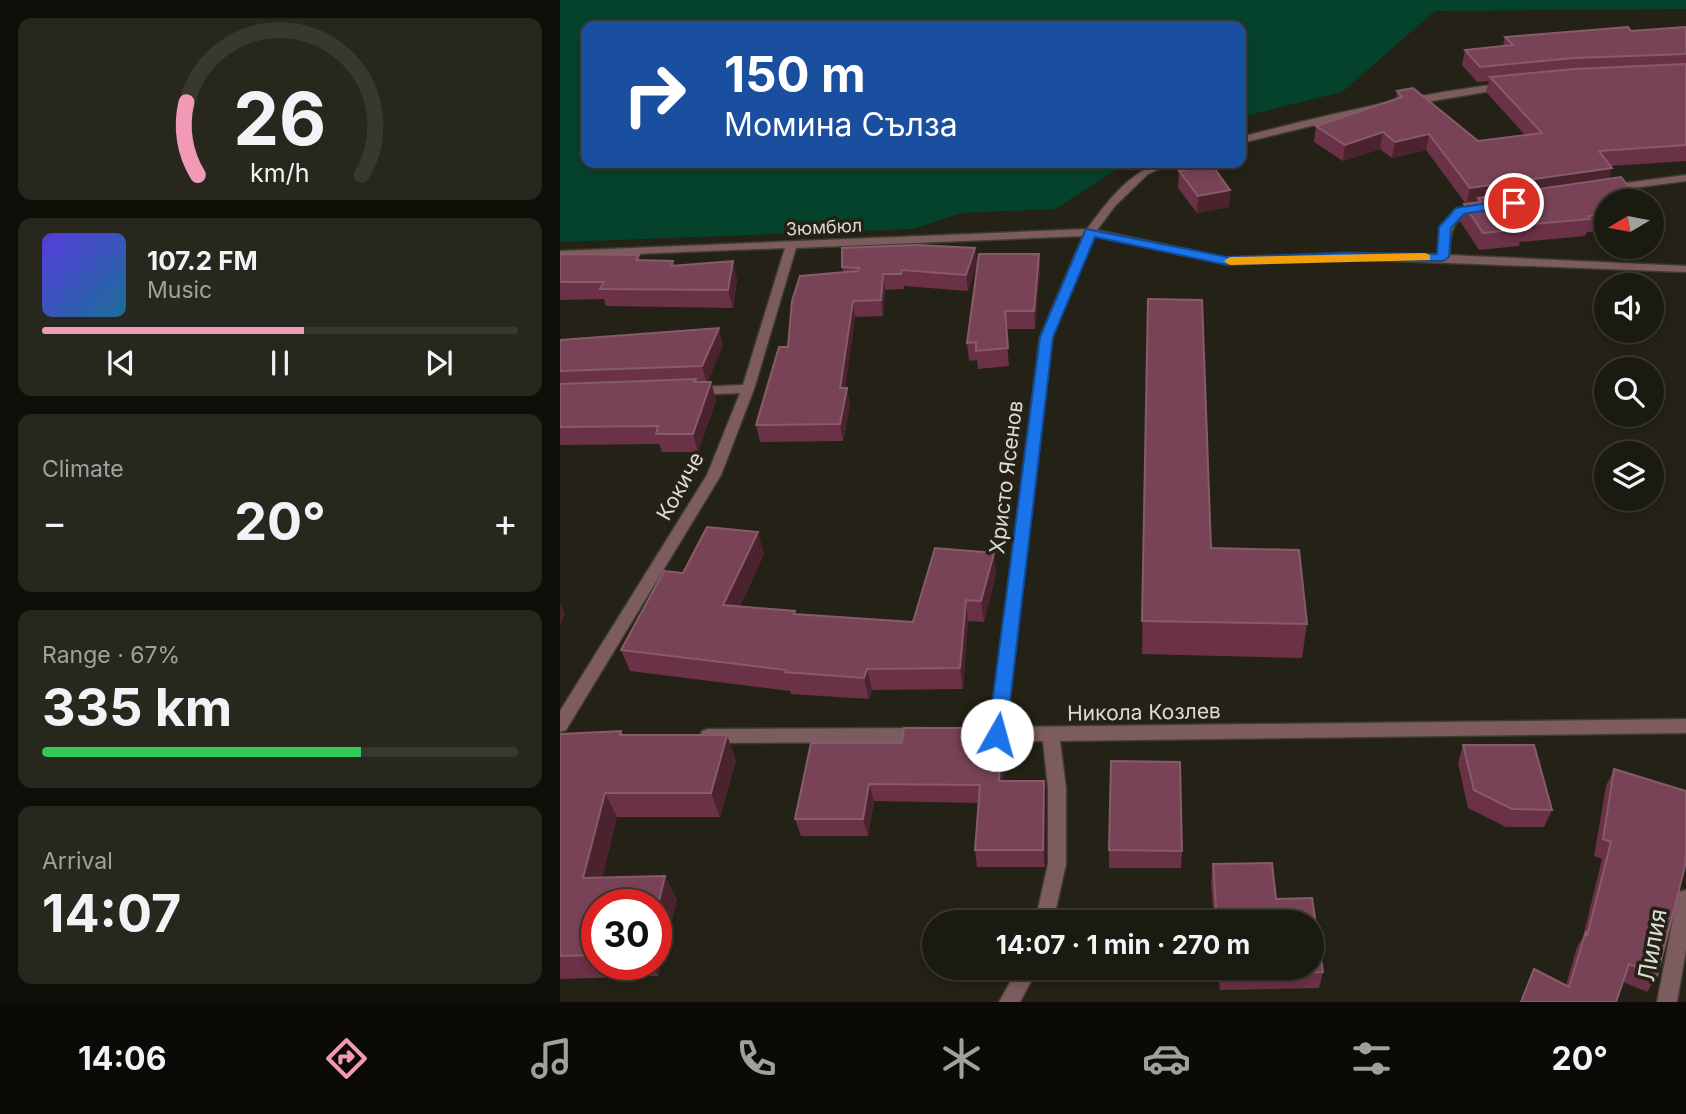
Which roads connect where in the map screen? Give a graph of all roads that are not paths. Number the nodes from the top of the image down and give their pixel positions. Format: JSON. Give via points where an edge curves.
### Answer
{"nodes":[{"id":1,"x":1512,"y":86,"type":"edge"},
{"id":2,"x":1246,"y":139,"type":"edge"},
{"id":3,"x":1155,"y":168,"type":"edge"},
{"id":4,"x":1686,"y":178,"type":"edge"},
{"id":5,"x":1609,"y":189,"type":"edge"},
{"id":6,"x":1487,"y":207,"type":"edge"},
{"id":7,"x":1090,"y":232,"type":"junction"},
{"id":8,"x":790,"y":246,"type":"junction"},
{"id":9,"x":560,"y":254,"type":"edge"},
{"id":10,"x":1443,"y":257,"type":"junction"},
{"id":11,"x":1686,"y":269,"type":"edge"},
{"id":12,"x":748,"y":390,"type":"junction"},
{"id":13,"x":681,"y":392,"type":"edge"},
{"id":14,"x":560,"y":725,"type":"edge"},
{"id":15,"x":1686,"y":726,"type":"edge"},
{"id":16,"x":997,"y":735,"type":"junction"},
{"id":17,"x":696,"y":736,"type":"edge"},
{"id":18,"x":1051,"y":736,"type":"junction"},
{"id":19,"x":1686,"y":898,"type":"edge"},
{"id":20,"x":1047,"y":910,"type":"edge"},
{"id":21,"x":1021,"y":980,"type":"edge"},
{"id":22,"x":1009,"y":1002,"type":"edge"},
{"id":23,"x":1667,"y":1002,"type":"edge"}],
"edges":[{"from":1,"to":2,"type":"street","via":[[1339,113]]},
{"from":3,"to":7,"type":"street","name":"Христо Ясенов","via":[[1144,172],[1111,204]]},
{"from":4,"to":5,"type":"street"},
{"from":6,"to":10,"type":"street","via":[[1460,211],[1445,227]]},
{"from":7,"to":8,"type":"street","name":"Зюмбюл"},
{"from":7,"to":10,"type":"street","name":"Зюмбюл","via":[[1227,261]]},
{"from":7,"to":16,"type":"street","name":"Христо Ясенов","via":[[1046,337]]},
{"from":8,"to":9,"type":"street","name":"Зюмбюл"},
{"from":8,"to":12,"type":"street","name":"Кокиче"},
{"from":10,"to":11,"type":"street","name":"Зюмбюл"},
{"from":12,"to":13,"type":"street"},
{"from":12,"to":14,"type":"street","name":"Кокиче","via":[[714,475]]},
{"from":15,"to":18,"type":"street","name":"Никола Козлев"},
{"from":16,"to":17,"type":"street","name":"Никола Козлев"},
{"from":16,"to":18,"type":"street","name":"Никола Козлев"},
{"from":18,"to":20,"type":"street","via":[[1057,788],[1057,864]]},
{"from":19,"to":23,"type":"street","name":"Лилия"},
{"from":21,"to":22,"type":"street"}]}
